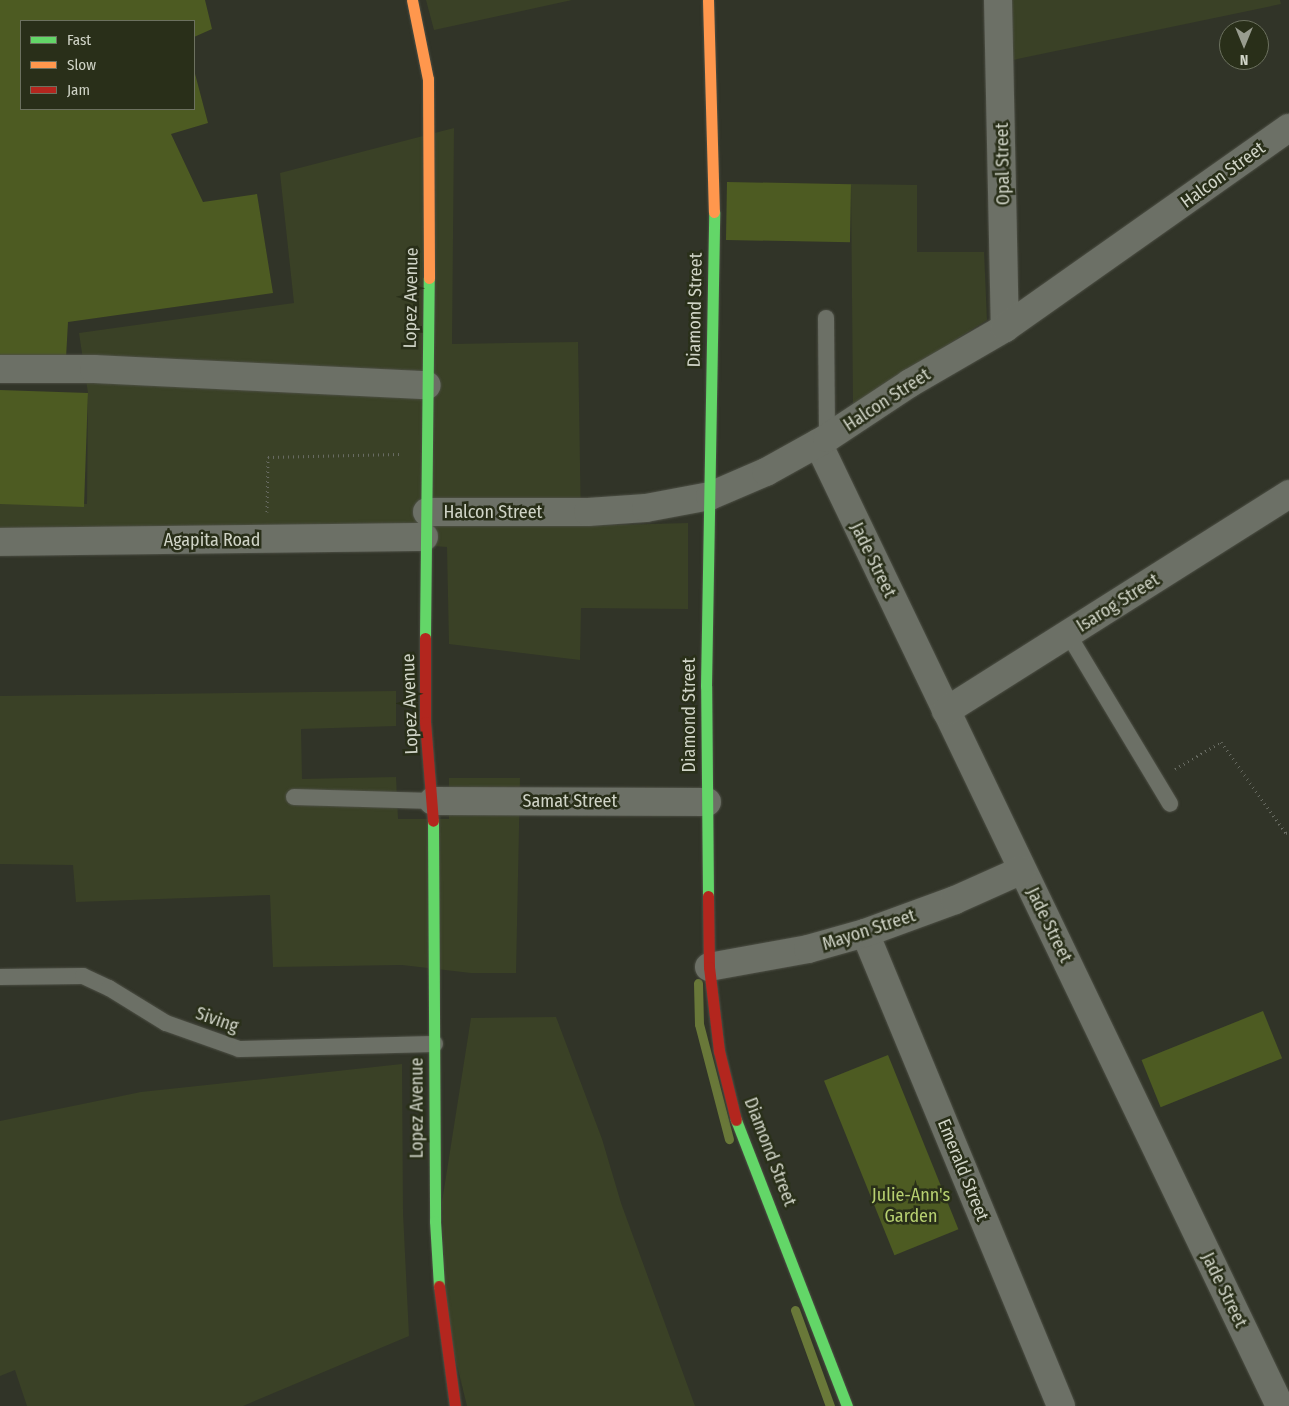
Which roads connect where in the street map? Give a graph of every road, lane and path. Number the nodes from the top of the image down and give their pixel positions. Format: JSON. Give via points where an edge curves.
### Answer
{"nodes":[{"id":1,"x":412,"y":0,"type":"edge"},
{"id":2,"x":708,"y":0,"type":"edge"},
{"id":3,"x":998,"y":0,"type":"edge"},
{"id":4,"x":1289,"y":128,"type":"edge"},
{"id":5,"x":826,"y":318,"type":"dead end"},
{"id":6,"x":1005,"y":328,"type":"junction"},
{"id":7,"x":0,"y":369,"type":"edge"},
{"id":8,"x":427,"y":385,"type":"junction"},
{"id":9,"x":822,"y":441,"type":"junction"},
{"id":10,"x":389,"y":454,"type":"dead end"},
{"id":11,"x":1289,"y":494,"type":"edge"},
{"id":12,"x":710,"y":496,"type":"junction"},
{"id":13,"x":426,"y":525,"type":"junction"},
{"id":14,"x":266,"y":540,"type":"junction"},
{"id":15,"x":0,"y":542,"type":"edge"},
{"id":16,"x":1068,"y":634,"type":"junction"},
{"id":17,"x":946,"y":711,"type":"junction"},
{"id":18,"x":1157,"y":779,"type":"junction"},
{"id":19,"x":294,"y":797,"type":"dead end"},
{"id":20,"x":433,"y":801,"type":"junction"},
{"id":21,"x":707,"y":802,"type":"junction"},
{"id":22,"x":1170,"y":804,"type":"dead end"},
{"id":23,"x":1289,"y":832,"type":"edge"},
{"id":24,"x":1022,"y":870,"type":"junction"},
{"id":25,"x":865,"y":933,"type":"junction"},
{"id":26,"x":709,"y":967,"type":"junction"},
{"id":27,"x":0,"y":977,"type":"edge"},
{"id":28,"x":435,"y":1044,"type":"junction"},
{"id":29,"x":455,"y":1406,"type":"edge"},
{"id":30,"x":847,"y":1406,"type":"edge"},
{"id":31,"x":1061,"y":1406,"type":"edge"},
{"id":32,"x":1280,"y":1406,"type":"edge"}],
"edges":[{"from":1,"to":8,"type":"street","name":"Lopez Avenue","via":[[428,79],[431,197]]},
{"from":2,"to":12,"type":"street","name":"Diamond Street","via":[[714,211]]},
{"from":3,"to":6,"type":"street","name":"Opal Street"},
{"from":4,"to":6,"type":"street","name":"Halcon Street"},
{"from":5,"to":9,"type":"lane"},
{"from":6,"to":9,"type":"street","name":"Halcon Street","via":[[910,383]]},
{"from":7,"to":8,"type":"street","via":[[94,369]]},
{"from":8,"to":13,"type":"street","name":"Lopez Avenue"},
{"from":9,"to":12,"type":"street","name":"Halcon Street","via":[[766,472]]},
{"from":9,"to":17,"type":"street","name":"Jade Street"},
{"from":10,"to":14,"type":"path","via":[[268,456]]},
{"from":11,"to":16,"type":"street","name":"Isarog Street"},
{"from":12,"to":13,"type":"street","name":"Halcon Street","via":[[646,508]]},
{"from":12,"to":21,"type":"street","name":"Diamond Street"},
{"from":13,"to":14,"type":"street","name":"Agapita Road"},
{"from":13,"to":20,"type":"street","name":"Lopez Avenue","via":[[425,722]]},
{"from":14,"to":15,"type":"street","name":"Agapita Road"},
{"from":16,"to":17,"type":"street","name":"Isarog Street"},
{"from":16,"to":18,"type":"lane"},
{"from":17,"to":24,"type":"street","name":"Jade Street"},
{"from":18,"to":22,"type":"lane"},
{"from":18,"to":23,"type":"path","via":[[1221,742],[1286,833]]},
{"from":19,"to":20,"type":"lane"},
{"from":20,"to":21,"type":"street","name":"Samat Street"},
{"from":20,"to":28,"type":"street","name":"Lopez Avenue"},
{"from":21,"to":26,"type":"street","name":"Diamond Street"},
{"from":24,"to":25,"type":"street","name":"Mayon Street","via":[[955,900]]},
{"from":24,"to":32,"type":"street","name":"Jade Street"},
{"from":25,"to":26,"type":"street","name":"Mayon Street","via":[[808,949]]},
{"from":25,"to":31,"type":"street","name":"Emerald Street"},
{"from":26,"to":30,"type":"street","name":"Diamond Street","via":[[718,1051],[738,1126]]},
{"from":27,"to":28,"type":"lane","name":"Siving","via":[[83,976],[166,1023],[239,1049]]},
{"from":28,"to":29,"type":"street","name":"Lopez Avenue","via":[[435,1220],[440,1313]]}]}
